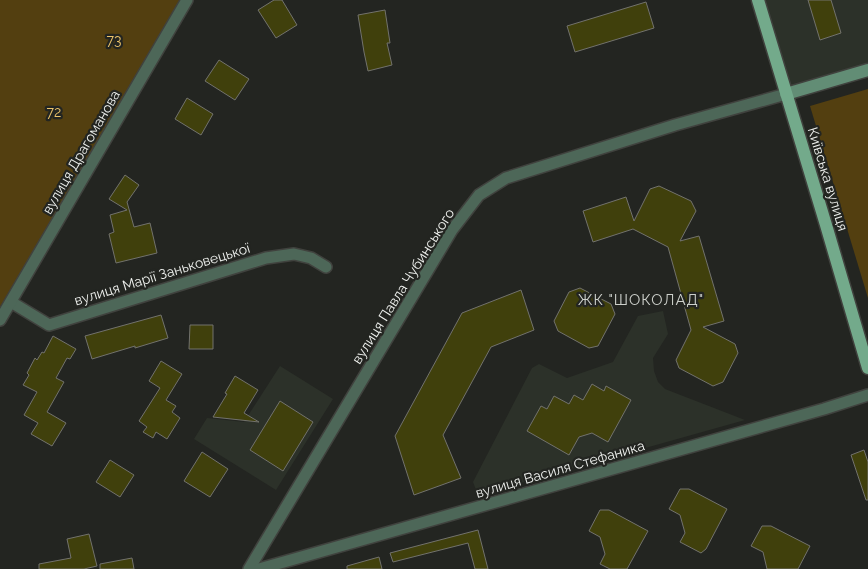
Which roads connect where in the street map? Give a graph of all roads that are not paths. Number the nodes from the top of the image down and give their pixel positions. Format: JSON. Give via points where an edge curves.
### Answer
{"nodes":[{"id":1,"x":187,"y":0,"type":"edge"},
{"id":2,"x":758,"y":0,"type":"edge"},
{"id":3,"x":868,"y":70,"type":"edge"},
{"id":4,"x":786,"y":94,"type":"junction"},
{"id":5,"x":326,"y":267,"type":"dead end"},
{"id":6,"x":11,"y":302,"type":"junction"},
{"id":7,"x":0,"y":320,"type":"edge"},
{"id":8,"x":868,"y":368,"type":"edge"},
{"id":9,"x":868,"y":395,"type":"edge"},
{"id":10,"x":249,"y":569,"type":"edge"},
{"id":11,"x":259,"y":569,"type":"edge"}],
"edges":[{"from":1,"to":6,"type":"street","name":"вулиця Драгоманова"},
{"from":2,"to":4,"type":"main road","name":"Київська вулиця"},
{"from":3,"to":4,"type":"main road"},
{"from":4,"to":8,"type":"main road","name":"Київська вулиця"},
{"from":4,"to":10,"type":"street","name":"вулиця Павла Чубинського","via":[[506,178],[479,195],[452,230]]},
{"from":5,"to":6,"type":"street","name":"вулиця Марії Заньковецької","via":[[311,258],[294,254],[266,258],[49,325]]},
{"from":6,"to":7,"type":"street","name":"вулиця Драгоманова"},
{"from":9,"to":11,"type":"street","name":"вулиця Василя Стефаника"}]}
